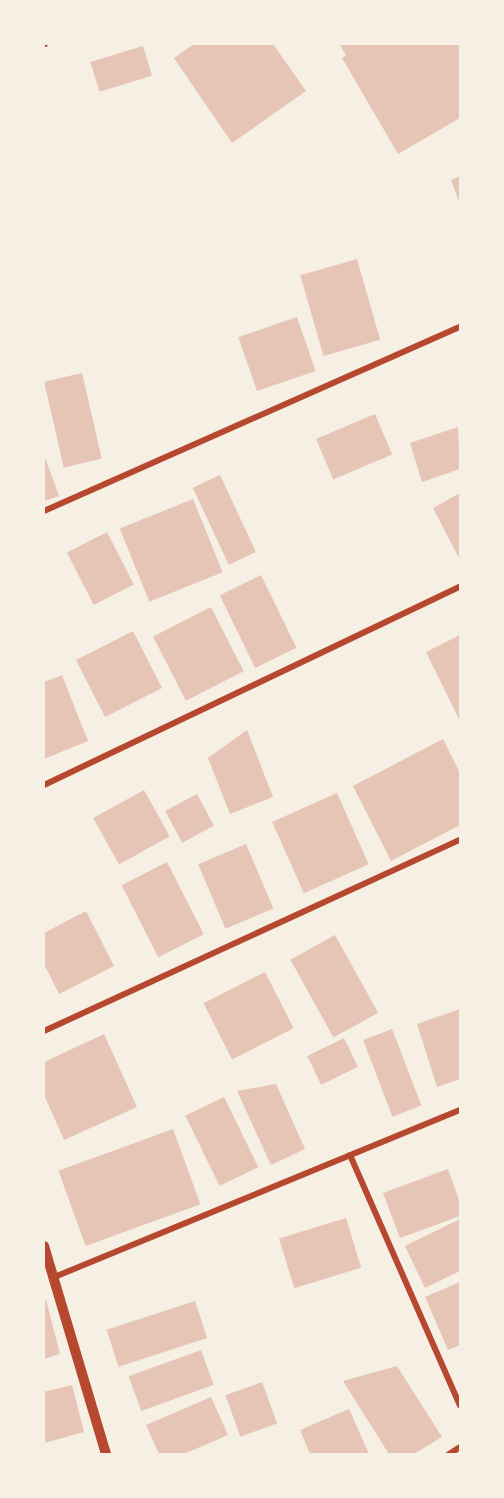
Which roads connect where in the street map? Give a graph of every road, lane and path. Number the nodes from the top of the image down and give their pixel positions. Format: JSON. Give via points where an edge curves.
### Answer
{"nodes":[{"id":1,"x":460,"y":327,"type":"edge"},
{"id":2,"x":44,"y":511,"type":"edge"},
{"id":3,"x":460,"y":588,"type":"edge"},
{"id":4,"x":44,"y":785,"type":"edge"},
{"id":5,"x":460,"y":840,"type":"edge"},
{"id":6,"x":44,"y":1031,"type":"edge"},
{"id":7,"x":460,"y":1110,"type":"edge"},
{"id":8,"x":350,"y":1155,"type":"junction"},
{"id":9,"x":44,"y":1246,"type":"edge"},
{"id":10,"x":51,"y":1278,"type":"junction"},
{"id":11,"x":460,"y":1405,"type":"edge"},
{"id":12,"x":460,"y":1447,"type":"edge"},
{"id":13,"x":106,"y":1455,"type":"edge"},
{"id":14,"x":449,"y":1455,"type":"edge"}],
"edges":[{"from":1,"to":2,"type":"street"},
{"from":3,"to":4,"type":"street"},
{"from":5,"to":6,"type":"street"},
{"from":7,"to":8,"type":"street"},
{"from":8,"to":10,"type":"street"},
{"from":8,"to":11,"type":"street"},
{"from":9,"to":10,"type":"street"},
{"from":10,"to":13,"type":"street"},
{"from":12,"to":14,"type":"street"}]}
